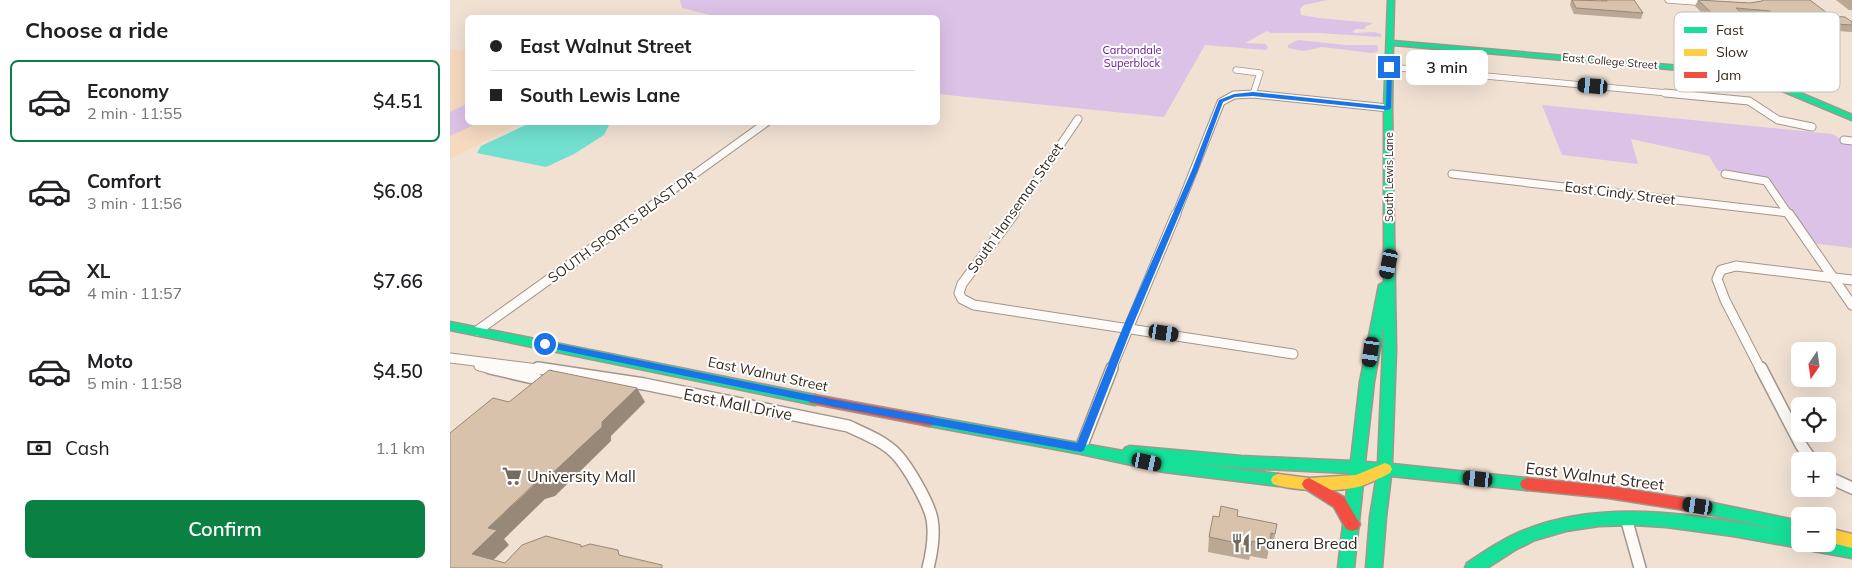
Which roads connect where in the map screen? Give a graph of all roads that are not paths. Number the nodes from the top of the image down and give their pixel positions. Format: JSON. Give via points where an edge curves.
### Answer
{"nodes":[{"id":1,"x":1391,"y":0,"type":"edge"},
{"id":2,"x":1668,"y":0,"type":"edge"},
{"id":3,"x":1712,"y":3,"type":"edge"},
{"id":4,"x":1390,"y":43,"type":"junction"},
{"id":5,"x":1389,"y":67,"type":"junction"},
{"id":6,"x":1674,"y":67,"type":"edge"},
{"id":7,"x":1236,"y":70,"type":"dead end"},
{"id":8,"x":1791,"y":92,"type":"edge"},
{"id":9,"x":1253,"y":94,"type":"junction"},
{"id":10,"x":1388,"y":108,"type":"junction"},
{"id":11,"x":1852,"y":118,"type":"edge"},
{"id":12,"x":1078,"y":119,"type":"dead end"},
{"id":13,"x":762,"y":125,"type":"edge"},
{"id":14,"x":1812,"y":127,"type":"dead end"},
{"id":15,"x":1844,"y":140,"type":"dead end"},
{"id":16,"x":1852,"y":141,"type":"edge"},
{"id":17,"x":1452,"y":174,"type":"dead end"},
{"id":18,"x":1725,"y":174,"type":"dead end"},
{"id":19,"x":1788,"y":213,"type":"junction"},
{"id":20,"x":1389,"y":264,"type":"junction"},
{"id":21,"x":1831,"y":276,"type":"junction"},
{"id":22,"x":1852,"y":280,"type":"edge"},
{"id":23,"x":1852,"y":305,"type":"edge"},
{"id":24,"x":450,"y":326,"type":"edge"},
{"id":25,"x":1128,"y":327,"type":"junction"},
{"id":26,"x":478,"y":331,"type":"junction"},
{"id":27,"x":1293,"y":354,"type":"dead end"},
{"id":28,"x":450,"y":359,"type":"edge"},
{"id":29,"x":536,"y":379,"type":"edge"},
{"id":30,"x":1081,"y":448,"type":"junction"},
{"id":31,"x":1806,"y":452,"type":"edge"},
{"id":32,"x":1359,"y":467,"type":"junction"},
{"id":33,"x":1385,"y":469,"type":"junction"},
{"id":34,"x":1357,"y":480,"type":"junction"},
{"id":35,"x":1836,"y":481,"type":"edge"},
{"id":36,"x":1309,"y":484,"type":"junction"},
{"id":37,"x":1852,"y":488,"type":"edge"},
{"id":38,"x":1626,"y":518,"type":"junction"},
{"id":39,"x":1352,"y":524,"type":"junction"},
{"id":40,"x":1791,"y":526,"type":"edge"},
{"id":41,"x":1836,"y":537,"type":"edge"},
{"id":42,"x":1791,"y":540,"type":"edge"},
{"id":43,"x":1852,"y":541,"type":"edge"},
{"id":44,"x":1836,"y":548,"type":"edge"},
{"id":45,"x":1852,"y":551,"type":"edge"},
{"id":46,"x":928,"y":568,"type":"edge"},
{"id":47,"x":1346,"y":568,"type":"edge"},
{"id":48,"x":1374,"y":568,"type":"edge"},
{"id":49,"x":1473,"y":568,"type":"edge"},
{"id":50,"x":1640,"y":568,"type":"edge"}],
"edges":[{"from":1,"to":4,"type":"main road","name":"South Lewis Lane"},
{"from":2,"to":3,"type":"street"},
{"from":4,"to":5,"type":"main road","name":"South Lewis Lane"},
{"from":4,"to":6,"type":"main road","name":"East College Street"},
{"from":5,"to":10,"type":"main road","name":"South Lewis Lane"},
{"from":5,"to":14,"type":"street","via":[[1749,101],[1778,120]]},
{"from":7,"to":9,"type":"street","via":[[1260,73]]},
{"from":8,"to":11,"type":"main road","name":"East College Street"},
{"from":9,"to":10,"type":"street"},
{"from":9,"to":25,"type":"street","via":[[1234,95],[1221,102]]},
{"from":10,"to":20,"type":"main road","name":"South Lewis Lane"},
{"from":12,"to":25,"type":"street","name":"South Hanseman Street","via":[[959,292],[962,299],[974,305]]},
{"from":13,"to":26,"type":"street","name":"SOUTH SPORTS BLAST DR"},
{"from":15,"to":16,"type":"street"},
{"from":17,"to":19,"type":"street","name":"East Cindy Street"},
{"from":18,"to":19,"type":"street","via":[[1766,181]]},
{"from":19,"to":21,"type":"street"},
{"from":20,"to":32,"type":"main road","name":"South Lewis Lane","via":[[1366,382]]},
{"from":20,"to":33,"type":"main road","name":"South Lewis Lane","via":[[1390,350]]},
{"from":21,"to":22,"type":"street"},
{"from":21,"to":23,"type":"street"},
{"from":21,"to":31,"type":"street","via":[[1736,266],[1721,270],[1717,279],[1729,308]]},
{"from":24,"to":26,"type":"main road","name":"East Walnut Street"},
{"from":25,"to":27,"type":"street"},
{"from":25,"to":30,"type":"street"},
{"from":26,"to":30,"type":"main road","name":"East Walnut Street","via":[[836,404]]},
{"from":28,"to":29,"type":"street"},
{"from":28,"to":46,"type":"street","name":"East Mall Drive","via":[[644,384],[848,426],[873,437],[897,456],[912,475],[932,518],[933,547]]},
{"from":30,"to":32,"type":"main road","name":"East Walnut Street","via":[[1241,462]]},
{"from":30,"to":36,"type":"main road","name":"East Walnut Street","via":[[1164,466]]},
{"from":32,"to":33,"type":"main road","name":"East Walnut Street"},
{"from":32,"to":34,"type":"main road","name":"South Lewis Lane"},
{"from":33,"to":34,"type":"main road","name":"East Walnut Street"},
{"from":33,"to":40,"type":"main road","name":"East Walnut Street","via":[[1608,492],[1698,506]]},
{"from":33,"to":48,"type":"main road","name":"South Lewis Lane"},
{"from":34,"to":36,"type":"main road","name":"East Walnut Street"},
{"from":34,"to":39,"type":"main road","name":"South Lewis Lane"},
{"from":35,"to":37,"type":"street"},
{"from":36,"to":39,"type":"main road","via":[[1339,502]]},
{"from":38,"to":42,"type":"main road","via":[[1690,523]]},
{"from":38,"to":49,"type":"main road","via":[[1577,522],[1533,534]]},
{"from":38,"to":50,"type":"street"},
{"from":39,"to":47,"type":"main road","name":"South Lewis Lane"},
{"from":41,"to":43,"type":"main road"},
{"from":44,"to":45,"type":"main road"}]}
